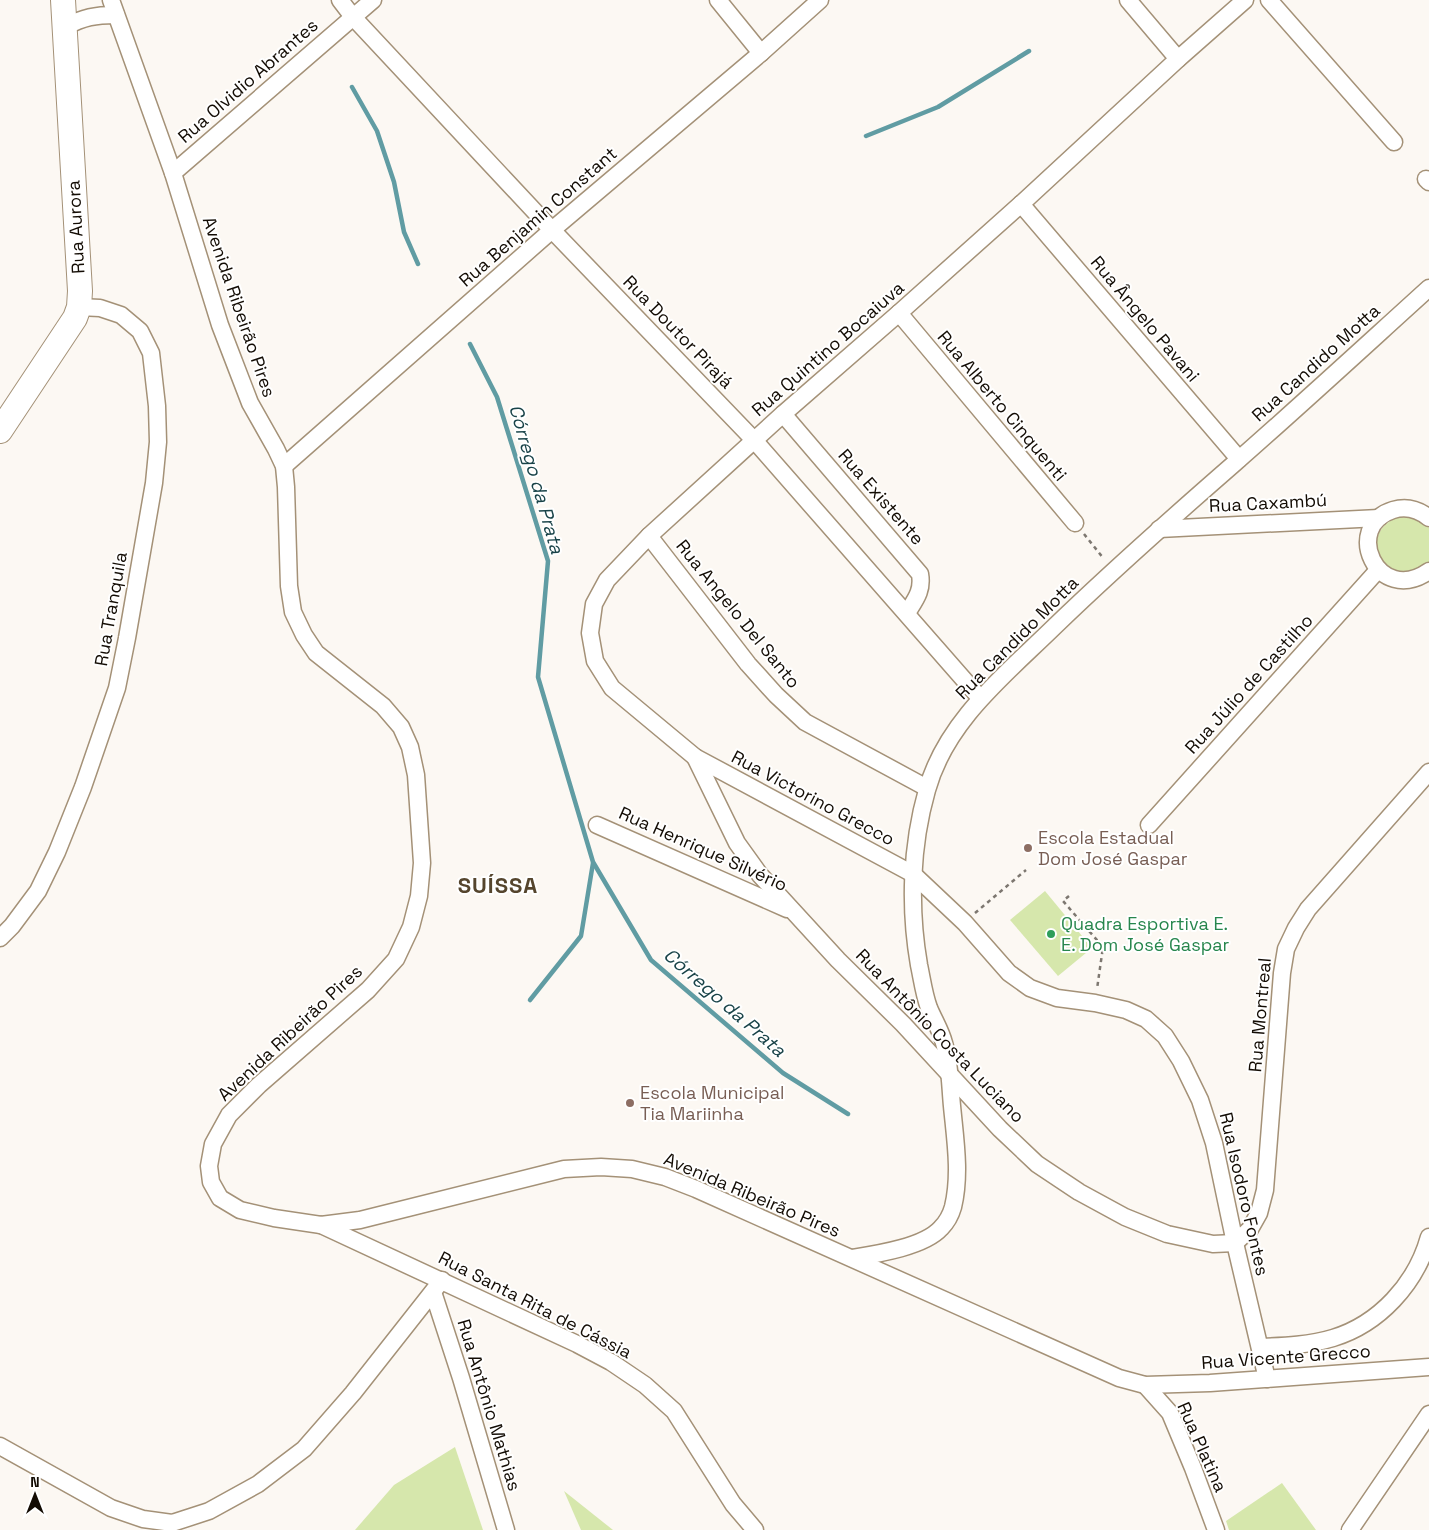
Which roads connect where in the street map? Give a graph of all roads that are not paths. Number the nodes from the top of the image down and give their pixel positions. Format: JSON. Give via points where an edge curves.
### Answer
{"nodes":[{"id":1,"x":63,"y":0,"type":"edge"},
{"id":2,"x":340,"y":0,"type":"edge"},
{"id":3,"x":373,"y":0,"type":"edge"},
{"id":4,"x":718,"y":0,"type":"edge"},
{"id":5,"x":820,"y":0,"type":"edge"},
{"id":6,"x":1128,"y":0,"type":"edge"},
{"id":7,"x":1245,"y":0,"type":"edge"},
{"id":8,"x":1269,"y":0,"type":"edge"},
{"id":9,"x":113,"y":7,"type":"edge"},
{"id":10,"x":353,"y":17,"type":"junction"},
{"id":11,"x":65,"y":27,"type":"junction"},
{"id":12,"x":761,"y":53,"type":"junction"},
{"id":13,"x":1178,"y":59,"type":"junction"},
{"id":14,"x":1394,"y":142,"type":"dead end"},
{"id":15,"x":173,"y":174,"type":"junction"},
{"id":16,"x":1021,"y":204,"type":"junction"},
{"id":17,"x":552,"y":230,"type":"junction"},
{"id":18,"x":1429,"y":288,"type":"edge"},
{"id":19,"x":79,"y":307,"type":"junction"},
{"id":20,"x":899,"y":313,"type":"junction"},
{"id":21,"x":783,"y":414,"type":"junction"},
{"id":22,"x":0,"y":431,"type":"edge"},
{"id":23,"x":754,"y":440,"type":"junction"},
{"id":24,"x":1239,"y":459,"type":"junction"},
{"id":25,"x":284,"y":466,"type":"junction"},
{"id":26,"x":1378,"y":518,"type":"junction"},
{"id":27,"x":1429,"y":518,"type":"edge"},
{"id":28,"x":1074,"y":523,"type":"road end"},
{"id":29,"x":1159,"y":529,"type":"junction"},
{"id":30,"x":649,"y":536,"type":"junction"},
{"id":31,"x":1378,"y":570,"type":"junction"},
{"id":32,"x":1429,"y":571,"type":"edge"},
{"id":33,"x":906,"y":613,"type":"junction"},
{"id":34,"x":980,"y":698,"type":"junction"},
{"id":35,"x":695,"y":757,"type":"junction"},
{"id":36,"x":1429,"y":772,"type":"edge"},
{"id":37,"x":927,"y":788,"type":"junction"},
{"id":38,"x":597,"y":825,"type":"dead end"},
{"id":39,"x":1149,"y":825,"type":"dead end"},
{"id":40,"x":914,"y":874,"type":"junction"},
{"id":41,"x":792,"y":910,"type":"junction"},
{"id":42,"x":0,"y":938,"type":"edge"},
{"id":43,"x":949,"y":1074,"type":"junction"},
{"id":44,"x":321,"y":1225,"type":"junction"},
{"id":45,"x":1429,"y":1237,"type":"edge"},
{"id":46,"x":1234,"y":1243,"type":"junction"},
{"id":47,"x":852,"y":1258,"type":"junction"},
{"id":48,"x":438,"y":1286,"type":"junction"},
{"id":49,"x":1260,"y":1348,"type":"junction"},
{"id":50,"x":1429,"y":1367,"type":"edge"},
{"id":51,"x":1267,"y":1379,"type":"junction"},
{"id":52,"x":1145,"y":1385,"type":"junction"},
{"id":53,"x":1429,"y":1414,"type":"edge"},
{"id":54,"x":0,"y":1446,"type":"edge"},
{"id":55,"x":174,"y":1526,"type":"edge"},
{"id":56,"x":506,"y":1530,"type":"edge"},
{"id":57,"x":755,"y":1530,"type":"edge"},
{"id":58,"x":1216,"y":1530,"type":"edge"},
{"id":59,"x":1350,"y":1530,"type":"edge"}],
"edges":[{"from":1,"to":11,"type":"street","name":"Rua Aurora"},
{"from":2,"to":10,"type":"street","name":"Rua Doutor Pirajá"},
{"from":3,"to":10,"type":"street","name":"Rua Olvidio Abrantes"},
{"from":4,"to":12,"type":"street"},
{"from":5,"to":12,"type":"street","name":"Rua Benjamin Constant"},
{"from":6,"to":13,"type":"street"},
{"from":7,"to":13,"type":"street","name":"Rua Quintino Bocaiuva"},
{"from":8,"to":14,"type":"street"},
{"from":9,"to":11,"type":"street"},
{"from":9,"to":15,"type":"street","name":"Avenida Ribeirão Pires"},
{"from":10,"to":15,"type":"street","name":"Rua Olvidio Abrantes"},
{"from":10,"to":17,"type":"street","name":"Rua Doutor Pirajá"},
{"from":11,"to":19,"type":"street","name":"Rua Aurora"},
{"from":12,"to":17,"type":"street","name":"Rua Benjamin Constant"},
{"from":13,"to":16,"type":"street","name":"Rua Quintino Bocaiuva"},
{"from":15,"to":25,"type":"street","name":"Avenida Ribeirão Pires","via":[[220,325],[250,403]]},
{"from":16,"to":20,"type":"street","name":"Rua Quintino Bocaiuva"},
{"from":16,"to":24,"type":"street","name":"Rua Ângelo Pavani"},
{"from":17,"to":23,"type":"street","name":"Rua Doutor Pirajá"},
{"from":17,"to":25,"type":"street","name":"Rua Benjamin Constant"},
{"from":18,"to":24,"type":"street","name":"Rua Candido Motta"},
{"from":19,"to":22,"type":"street","name":"Rua Aurora","via":[[75,318]]},
{"from":19,"to":42,"type":"street","name":"Rua Tranquila","via":[[100,308],[121,315],[140,331],[151,353],[158,442],[154,483],[117,688],[57,852],[38,891]]},
{"from":20,"to":21,"type":"street","name":"Rua Quintino Bocaiuva"},
{"from":20,"to":28,"type":"street","name":"Rua Alberto Cinquenti"},
{"from":21,"to":23,"type":"street","name":"Rua Quintino Bocaiuva"},
{"from":21,"to":33,"type":"street","name":"Rua Existente","via":[[920,574],[920,592]]},
{"from":23,"to":30,"type":"street","name":"Rua Quintino Bocaiuva"},
{"from":23,"to":33,"type":"street","name":"Rua Doutor Pirajá"},
{"from":24,"to":29,"type":"street","name":"Rua Candido Motta"},
{"from":25,"to":44,"type":"street","name":"Avenida Ribeirão Pires","via":[[293,612],[316,653],[383,706],[401,727],[416,775],[422,863],[419,896],[411,928],[396,959],[368,990],[229,1115],[213,1144],[209,1166],[211,1182],[220,1198],[240,1210]]},
{"from":26,"to":27,"type":"street","via":[[1399,508],[1410,508]]},
{"from":26,"to":29,"type":"street","name":"Rua Caxambú"},
{"from":26,"to":31,"type":"street","via":[[1368,538],[1370,555]]},
{"from":29,"to":34,"type":"street","name":"Rua Candido Motta"},
{"from":30,"to":35,"type":"street","name":"Rua Quintino Bocaiuva","via":[[607,580],[594,604],[590,633],[595,661],[612,688]]},
{"from":30,"to":37,"type":"street","name":"Rua Angelo Del Santo","via":[[748,664],[805,722]]},
{"from":31,"to":32,"type":"street","via":[[1398,580],[1410,580]]},
{"from":31,"to":39,"type":"street","name":"Rua Júlio de Castilho"},
{"from":33,"to":34,"type":"street","name":"Rua Doutor Pirajá"},
{"from":34,"to":37,"type":"street","name":"Rua Candido Motta","via":[[949,738]]},
{"from":35,"to":40,"type":"street","name":"Rua Victorino Grecco"},
{"from":35,"to":41,"type":"street","name":"Rua Antônio Costa Luciano","via":[[737,843],[760,875]]},
{"from":36,"to":46,"type":"street","name":"Rua Montreal","via":[[1308,910],[1286,949],[1265,1190],[1259,1213],[1250,1229]]},
{"from":37,"to":40,"type":"street","name":"Rua Candido Motta","via":[[918,828]]},
{"from":38,"to":41,"type":"street","name":"Rua Henrique Silvério"},
{"from":40,"to":43,"type":"street","name":"Rua Candido Motta","via":[[914,923],[919,964],[928,1004],[944,1042]]},
{"from":40,"to":46,"type":"street","name":"Rua Isodoro Fontes","via":[[965,923],[1009,974],[1030,988],[1057,998],[1126,1010],[1146,1019],[1165,1036],[1200,1100],[1214,1143]]},
{"from":41,"to":43,"type":"street","name":"Rua Antônio Costa Luciano"},
{"from":43,"to":46,"type":"street","name":"Rua Antônio Costa Luciano","via":[[1037,1164],[1080,1192],[1125,1217],[1167,1234],[1214,1244]]},
{"from":43,"to":47,"type":"street","name":"Rua Candido Motta","via":[[956,1170],[953,1208],[947,1221],[939,1231],[924,1239],[894,1250]]},
{"from":44,"to":47,"type":"street","name":"Avenida Ribeirão Pires","via":[[360,1220],[564,1169],[600,1167],[632,1169],[665,1177]]},
{"from":44,"to":48,"type":"street","name":"Rua Santa Rita de Cássia"},
{"from":45,"to":49,"type":"street","via":[[1410,1280],[1388,1306],[1361,1327],[1332,1338]]},
{"from":46,"to":49,"type":"street","name":"Rua Isodoro Fontes"},
{"from":47,"to":52,"type":"street","name":"Avenida Ribeirão Pires","via":[[1119,1378]]},
{"from":48,"to":55,"type":"street","via":[[304,1449],[258,1484]]},
{"from":48,"to":56,"type":"street","name":"Rua Antônio Mathias","via":[[461,1378]]},
{"from":48,"to":57,"type":"street","name":"Rua Santa Rita de Cássia","via":[[577,1344],[645,1385],[674,1411],[733,1504]]},
{"from":49,"to":51,"type":"street","name":"Rua Isodoro Fontes"},
{"from":50,"to":51,"type":"street","name":"Rua Vicente Grecco"},
{"from":51,"to":52,"type":"street","name":"Rua Vicente Grecco"},
{"from":52,"to":58,"type":"street","name":"Rua Platina","via":[[1170,1413]]},
{"from":53,"to":59,"type":"street"},
{"from":54,"to":55,"type":"street","via":[[111,1508]]}]}
